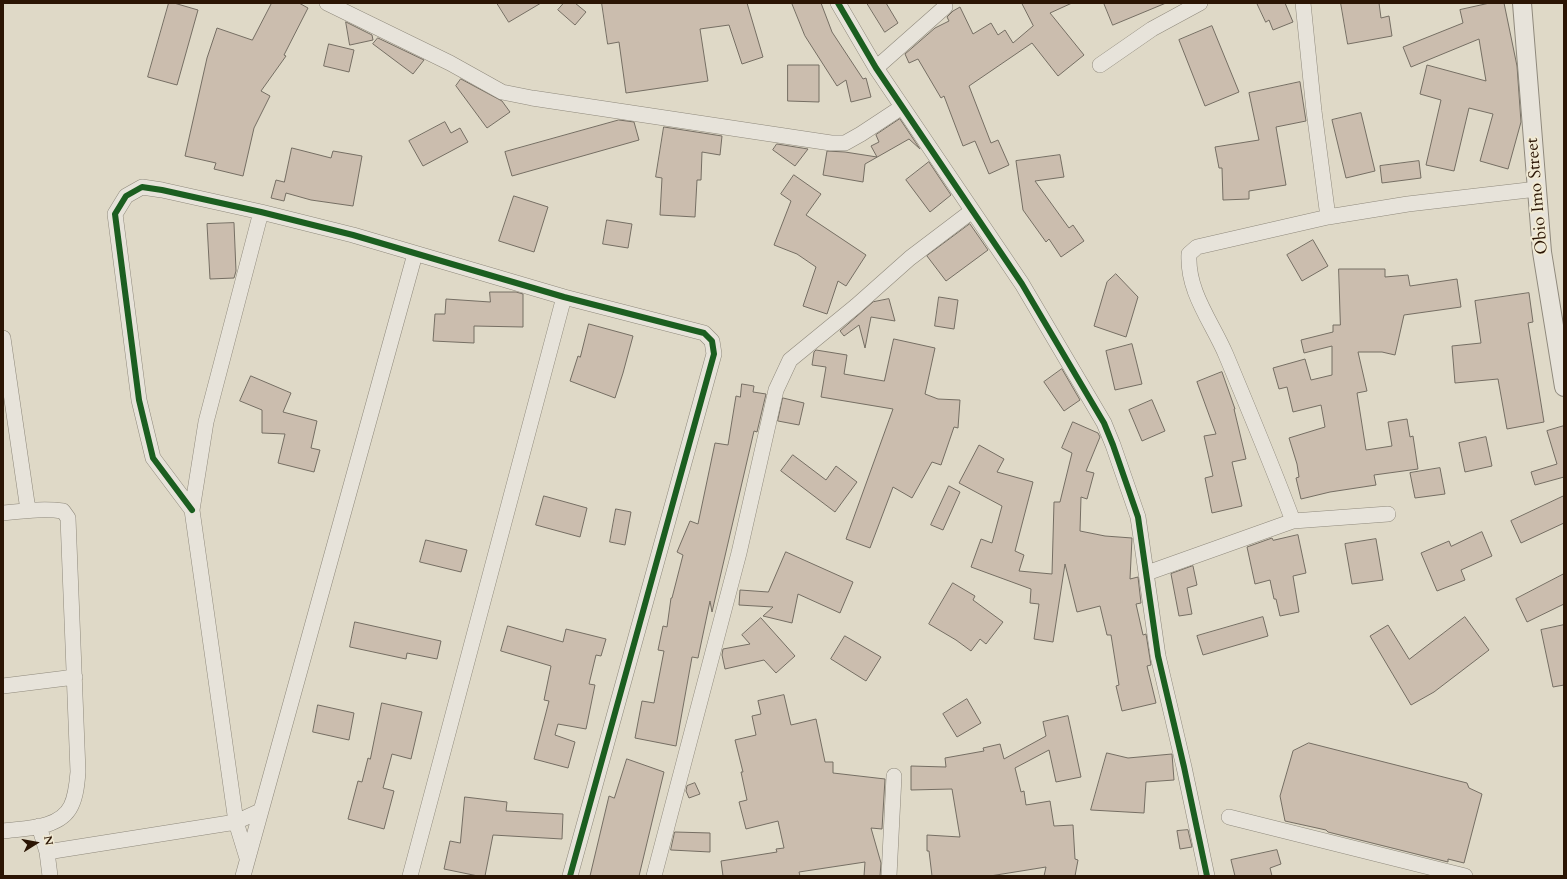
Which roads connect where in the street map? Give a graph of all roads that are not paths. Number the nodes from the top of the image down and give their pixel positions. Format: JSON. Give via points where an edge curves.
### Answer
{"nodes":[{"id":1,"x":327,"y":3,"type":"edge"},
{"id":2,"x":838,"y":3,"type":"edge"},
{"id":3,"x":1200,"y":3,"type":"edge"},
{"id":4,"x":1303,"y":3,"type":"edge"},
{"id":5,"x":1522,"y":3,"type":"edge"},
{"id":6,"x":944,"y":6,"type":"dead end"},
{"id":7,"x":1100,"y":65,"type":"dead end"},
{"id":8,"x":876,"y":68,"type":"junction"},
{"id":9,"x":902,"y":107,"type":"junction"},
{"id":10,"x":1537,"y":189,"type":"junction"},
{"id":11,"x":972,"y":211,"type":"junction"},
{"id":12,"x":261,"y":212,"type":"junction"},
{"id":13,"x":1328,"y":217,"type":"junction"},
{"id":14,"x":415,"y":254,"type":"junction"},
{"id":15,"x":564,"y":297,"type":"junction"},
{"id":16,"x":3,"y":338,"type":"edge"},
{"id":17,"x":1564,"y":388,"type":"edge"},
{"id":18,"x":28,"y":510,"type":"junction"},
{"id":19,"x":192,"y":510,"type":"junction"},
{"id":20,"x":3,"y":513,"type":"edge"},
{"id":21,"x":1388,"y":514,"type":"dead end"},
{"id":22,"x":1293,"y":521,"type":"junction"},
{"id":23,"x":1147,"y":573,"type":"junction"},
{"id":24,"x":75,"y":677,"type":"junction"},
{"id":25,"x":3,"y":686,"type":"edge"},
{"id":26,"x":894,"y":776,"type":"dead end"},
{"id":27,"x":260,"y":811,"type":"junction"},
{"id":28,"x":1229,"y":817,"type":"dead end"},
{"id":29,"x":236,"y":822,"type":"junction"},
{"id":30,"x":39,"y":826,"type":"junction"},
{"id":31,"x":3,"y":830,"type":"edge"},
{"id":32,"x":47,"y":852,"type":"junction"},
{"id":33,"x":247,"y":858,"type":"junction"},
{"id":34,"x":50,"y":876,"type":"edge"},
{"id":35,"x":243,"y":876,"type":"edge"},
{"id":36,"x":410,"y":876,"type":"edge"},
{"id":37,"x":570,"y":876,"type":"edge"},
{"id":38,"x":654,"y":876,"type":"edge"},
{"id":39,"x":889,"y":876,"type":"edge"},
{"id":40,"x":1206,"y":876,"type":"edge"},
{"id":41,"x":1465,"y":876,"type":"edge"}],
"edges":[{"from":1,"to":9,"type":"street","via":[[450,63],[502,92],[532,98],[831,143],[845,143]]},
{"from":2,"to":8,"type":"street"},
{"from":3,"to":7,"type":"street","via":[[1152,29]]},
{"from":4,"to":13,"type":"street"},
{"from":5,"to":10,"type":"street","name":"Obio Imo Street"},
{"from":6,"to":8,"type":"street"},
{"from":8,"to":9,"type":"street"},
{"from":9,"to":11,"type":"street"},
{"from":10,"to":13,"type":"street","via":[[1408,204]]},
{"from":10,"to":17,"type":"street","name":"Obio Imo Street","via":[[1542,252]]},
{"from":11,"to":23,"type":"street","via":[[1022,284],[1104,422],[1138,517]]},
{"from":11,"to":38,"type":"street","via":[[910,258],[790,360],[776,390],[739,553]]},
{"from":12,"to":14,"type":"street","via":[[353,235]]},
{"from":12,"to":19,"type":"street","via":[[206,422]]},
{"from":12,"to":19,"type":"street","via":[[142,187],[126,196],[115,214],[138,400],[151,451],[153,458]]},
{"from":13,"to":22,"type":"street","via":[[1197,247],[1189,254],[1194,292],[1224,352]]},
{"from":14,"to":15,"type":"street"},
{"from":14,"to":27,"type":"street"},
{"from":15,"to":36,"type":"street"},
{"from":15,"to":37,"type":"street","via":[[704,333],[712,341],[714,354]]},
{"from":16,"to":18,"type":"street"},
{"from":18,"to":20,"type":"street"},
{"from":18,"to":24,"type":"street","via":[[63,510],[68,518]]},
{"from":19,"to":29,"type":"street"},
{"from":21,"to":22,"type":"street"},
{"from":22,"to":23,"type":"street"},
{"from":23,"to":40,"type":"street","via":[[1158,656]]},
{"from":24,"to":25,"type":"street"},
{"from":24,"to":30,"type":"street","via":[[78,772],[76,793],[65,816]]},
{"from":26,"to":39,"type":"street"},
{"from":27,"to":29,"type":"street"},
{"from":27,"to":33,"type":"street"},
{"from":28,"to":41,"type":"street"},
{"from":29,"to":32,"type":"street"},
{"from":29,"to":33,"type":"street"},
{"from":30,"to":31,"type":"street"},
{"from":30,"to":32,"type":"street"},
{"from":32,"to":34,"type":"street"},
{"from":33,"to":35,"type":"street"}]}
